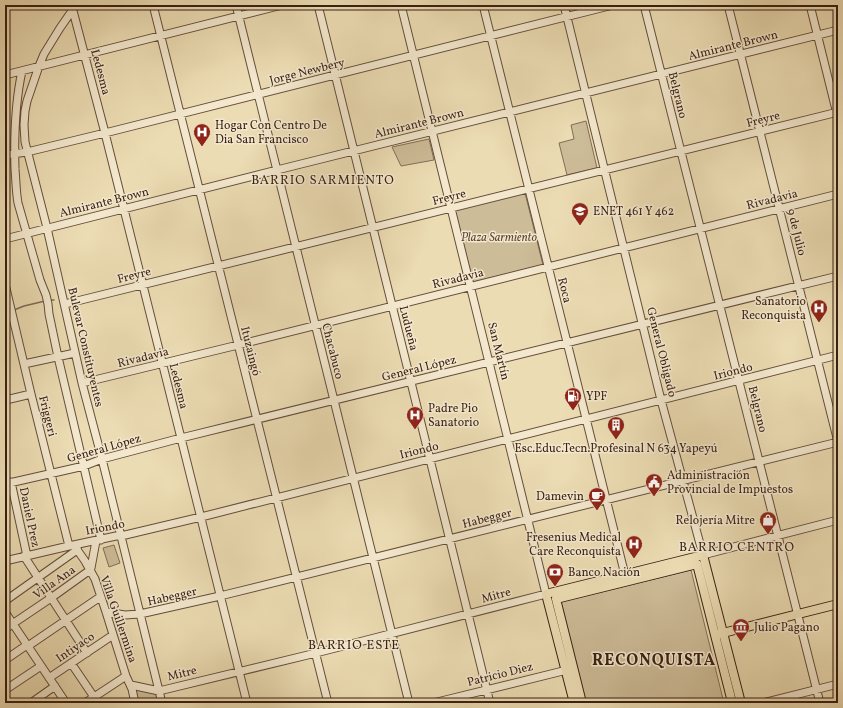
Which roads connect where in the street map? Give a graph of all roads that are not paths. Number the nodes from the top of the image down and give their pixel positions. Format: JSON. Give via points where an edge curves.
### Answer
{"nodes":[{"id":1,"x":153,"y":5,"type":"edge"},
{"id":2,"x":236,"y":5,"type":"edge"},
{"id":3,"x":282,"y":5,"type":"edge"},
{"id":4,"x":318,"y":5,"type":"edge"},
{"id":5,"x":401,"y":5,"type":"edge"},
{"id":6,"x":483,"y":5,"type":"edge"},
{"id":7,"x":564,"y":5,"type":"edge"},
{"id":8,"x":613,"y":5,"type":"edge"},
{"id":9,"x":644,"y":5,"type":"edge"},
{"id":10,"x":728,"y":5,"type":"edge"},
{"id":11,"x":810,"y":5,"type":"edge"},
{"id":12,"x":73,"y":6,"type":"edge"},
{"id":13,"x":238,"y":16,"type":"junction"},
{"id":14,"x":566,"y":16,"type":"junction"},
{"id":15,"x":838,"y":30,"type":"edge"},
{"id":16,"x":160,"y":36,"type":"junction"},
{"id":17,"x":491,"y":36,"type":"junction"},
{"id":18,"x":817,"y":36,"type":"junction"},
{"id":19,"x":740,"y":54,"type":"junction"},
{"id":20,"x":85,"y":55,"type":"junction"},
{"id":21,"x":413,"y":56,"type":"junction"},
{"id":22,"x":39,"y":66,"type":"junction"},
{"id":23,"x":22,"y":71,"type":"junction"},
{"id":24,"x":662,"y":74,"type":"junction"},
{"id":25,"x":5,"y":75,"type":"edge"},
{"id":26,"x":335,"y":75,"type":"junction"},
{"id":27,"x":585,"y":93,"type":"junction"},
{"id":28,"x":258,"y":94,"type":"junction"},
{"id":29,"x":510,"y":112,"type":"junction"},
{"id":30,"x":180,"y":114,"type":"junction"},
{"id":31,"x":838,"y":114,"type":"edge"},
{"id":32,"x":760,"y":131,"type":"junction"},
{"id":33,"x":432,"y":132,"type":"junction"},
{"id":34,"x":105,"y":133,"type":"junction"},
{"id":35,"x":354,"y":151,"type":"junction"},
{"id":36,"x":681,"y":151,"type":"junction"},
{"id":37,"x":27,"y":152,"type":"junction"},
{"id":38,"x":14,"y":154,"type":"junction"},
{"id":39,"x":5,"y":155,"type":"edge"},
{"id":40,"x":277,"y":170,"type":"junction"},
{"id":41,"x":604,"y":170,"type":"junction"},
{"id":42,"x":529,"y":189,"type":"junction"},
{"id":43,"x":199,"y":190,"type":"junction"},
{"id":44,"x":838,"y":194,"type":"edge"},
{"id":45,"x":124,"y":208,"type":"junction"},
{"id":46,"x":451,"y":208,"type":"junction"},
{"id":47,"x":779,"y":208,"type":"junction"},
{"id":48,"x":373,"y":227,"type":"junction"},
{"id":49,"x":47,"y":228,"type":"junction"},
{"id":50,"x":701,"y":228,"type":"junction"},
{"id":51,"x":27,"y":233,"type":"junction"},
{"id":52,"x":5,"y":239,"type":"edge"},
{"id":53,"x":296,"y":246,"type":"junction"},
{"id":54,"x":624,"y":247,"type":"junction"},
{"id":55,"x":218,"y":266,"type":"junction"},
{"id":56,"x":548,"y":267,"type":"junction"},
{"id":57,"x":838,"y":276,"type":"edge"},
{"id":58,"x":5,"y":284,"type":"edge"},
{"id":59,"x":143,"y":285,"type":"junction"},
{"id":60,"x":799,"y":285,"type":"junction"},
{"id":61,"x":470,"y":286,"type":"junction"},
{"id":62,"x":65,"y":304,"type":"junction"},
{"id":63,"x":392,"y":305,"type":"junction"},
{"id":64,"x":720,"y":305,"type":"junction"},
{"id":65,"x":643,"y":324,"type":"junction"},
{"id":66,"x":315,"y":325,"type":"junction"},
{"id":67,"x":567,"y":343,"type":"junction"},
{"id":68,"x":238,"y":345,"type":"junction"},
{"id":69,"x":75,"y":353,"type":"junction"},
{"id":70,"x":838,"y":355,"type":"edge"},
{"id":71,"x":58,"y":356,"type":"junction"},
{"id":72,"x":818,"y":360,"type":"junction"},
{"id":73,"x":489,"y":362,"type":"junction"},
{"id":74,"x":163,"y":363,"type":"junction"},
{"id":75,"x":24,"y":364,"type":"junction"},
{"id":76,"x":740,"y":380,"type":"junction"},
{"id":77,"x":411,"y":381,"type":"junction"},
{"id":78,"x":82,"y":383,"type":"junction"},
{"id":79,"x":31,"y":394,"type":"junction"},
{"id":80,"x":10,"y":399,"type":"dead end"},
{"id":81,"x":334,"y":400,"type":"junction"},
{"id":82,"x":662,"y":400,"type":"junction"},
{"id":83,"x":586,"y":419,"type":"junction"},
{"id":84,"x":257,"y":420,"type":"junction"},
{"id":85,"x":181,"y":438,"type":"junction"},
{"id":86,"x":508,"y":439,"type":"junction"},
{"id":87,"x":838,"y":442,"type":"edge"},
{"id":88,"x":78,"y":443,"type":"junction"},
{"id":89,"x":430,"y":458,"type":"junction"},
{"id":90,"x":102,"y":459,"type":"junction"},
{"id":91,"x":93,"y":462,"type":"junction"},
{"id":92,"x":759,"y":462,"type":"junction"},
{"id":93,"x":84,"y":466,"type":"junction"},
{"id":94,"x":50,"y":473,"type":"junction"},
{"id":95,"x":354,"y":478,"type":"junction"},
{"id":96,"x":683,"y":480,"type":"junction"},
{"id":97,"x":8,"y":483,"type":"edge"},
{"id":98,"x":277,"y":497,"type":"junction"},
{"id":99,"x":606,"y":500,"type":"junction"},
{"id":100,"x":200,"y":517,"type":"junction"},
{"id":101,"x":528,"y":519,"type":"junction"},
{"id":102,"x":838,"y":520,"type":"edge"},
{"id":103,"x":118,"y":536,"type":"junction"},
{"id":104,"x":778,"y":536,"type":"junction"},
{"id":105,"x":450,"y":538,"type":"junction"},
{"id":106,"x":98,"y":540,"type":"junction"},
{"id":107,"x":74,"y":547,"type":"junction"},
{"id":108,"x":703,"y":554,"type":"junction"},
{"id":109,"x":26,"y":556,"type":"junction"},
{"id":110,"x":373,"y":557,"type":"junction"},
{"id":111,"x":5,"y":561,"type":"edge"},
{"id":112,"x":90,"y":570,"type":"junction"},
{"id":113,"x":297,"y":577,"type":"junction"},
{"id":114,"x":38,"y":578,"type":"junction"},
{"id":115,"x":626,"y":578,"type":"junction"},
{"id":116,"x":546,"y":594,"type":"junction"},
{"id":117,"x":220,"y":596,"type":"junction"},
{"id":118,"x":100,"y":597,"type":"junction"},
{"id":119,"x":51,"y":598,"type":"junction"},
{"id":120,"x":556,"y":599,"type":"joint"},
{"id":121,"x":5,"y":601,"type":"edge"},
{"id":122,"x":838,"y":604,"type":"edge"},
{"id":123,"x":5,"y":612,"type":"edge"},
{"id":124,"x":106,"y":612,"type":"junction"},
{"id":125,"x":140,"y":614,"type":"junction"},
{"id":126,"x":468,"y":614,"type":"junction"},
{"id":127,"x":798,"y":615,"type":"junction"},
{"id":128,"x":66,"y":620,"type":"junction"},
{"id":129,"x":13,"y":624,"type":"junction"},
{"id":130,"x":5,"y":629,"type":"edge"},
{"id":131,"x":392,"y":634,"type":"junction"},
{"id":132,"x":719,"y":634,"type":"junction"},
{"id":133,"x":113,"y":635,"type":"junction"},
{"id":134,"x":27,"y":645,"type":"junction"},
{"id":135,"x":87,"y":653,"type":"junction"},
{"id":136,"x":316,"y":653,"type":"junction"},
{"id":137,"x":5,"y":660,"type":"edge"},
{"id":138,"x":71,"y":663,"type":"junction"},
{"id":139,"x":41,"y":666,"type":"junction"},
{"id":140,"x":570,"y":669,"type":"junction"},
{"id":141,"x":239,"y":672,"type":"junction"},
{"id":142,"x":126,"y":676,"type":"junction"},
{"id":143,"x":49,"y":678,"type":"junction"},
{"id":144,"x":838,"y":684,"type":"edge"},
{"id":145,"x":131,"y":685,"type":"junction"},
{"id":146,"x":55,"y":686,"type":"junction"},
{"id":147,"x":5,"y":690,"type":"edge"},
{"id":148,"x":487,"y":690,"type":"junction"},
{"id":149,"x":817,"y":690,"type":"junction"},
{"id":150,"x":159,"y":691,"type":"junction"},
{"id":151,"x":94,"y":697,"type":"junction"},
{"id":152,"x":31,"y":703,"type":"edge"},
{"id":153,"x":66,"y":703,"type":"edge"},
{"id":154,"x":85,"y":703,"type":"edge"},
{"id":155,"x":135,"y":703,"type":"edge"},
{"id":156,"x":162,"y":703,"type":"edge"},
{"id":157,"x":247,"y":703,"type":"edge"},
{"id":158,"x":328,"y":703,"type":"edge"},
{"id":159,"x":410,"y":703,"type":"edge"},
{"id":160,"x":433,"y":703,"type":"edge"},
{"id":161,"x":490,"y":703,"type":"edge"},
{"id":162,"x":574,"y":703,"type":"edge"},
{"id":163,"x":582,"y":703,"type":"edge"},
{"id":164,"x":730,"y":703,"type":"edge"},
{"id":165,"x":741,"y":703,"type":"edge"},
{"id":166,"x":763,"y":703,"type":"edge"},
{"id":167,"x":820,"y":703,"type":"edge"}],
"edges":[{"from":1,"to":16,"type":"street","name":"Ituzaingó"},
{"from":2,"to":13,"type":"street","name":"Chacabuco"},
{"from":3,"to":13,"type":"street"},
{"from":4,"to":26,"type":"street","name":"Ludueña"},
{"from":5,"to":21,"type":"street","name":"San Martín"},
{"from":6,"to":17,"type":"street","name":"Roca"},
{"from":7,"to":14,"type":"street","name":"General Obligado"},
{"from":8,"to":14,"type":"street","name":"Jorge Newbery"},
{"from":9,"to":24,"type":"street","name":"Belgrano"},
{"from":10,"to":19,"type":"street","name":"9 de Julio"},
{"from":11,"to":18,"type":"street"},
{"from":12,"to":20,"type":"street","name":"Ledesma"},
{"from":12,"to":22,"type":"street","name":"Bulevar Constituyentes"},
{"from":13,"to":16,"type":"street"},
{"from":13,"to":28,"type":"street","name":"Chacabuco"},
{"from":14,"to":17,"type":"street","name":"Jorge Newbery"},
{"from":14,"to":27,"type":"street","name":"General Obligado"},
{"from":15,"to":18,"type":"street","name":"Almirante Brown"},
{"from":16,"to":20,"type":"street"},
{"from":16,"to":30,"type":"street","name":"Ituzaingó"},
{"from":17,"to":21,"type":"street","name":"Jorge Newbery"},
{"from":17,"to":29,"type":"street","name":"Roca"},
{"from":18,"to":19,"type":"street","name":"Almirante Brown"},
{"from":18,"to":31,"type":"street"},
{"from":19,"to":24,"type":"street","name":"Almirante Brown"},
{"from":19,"to":32,"type":"street","name":"9 de Julio"},
{"from":20,"to":22,"type":"street"},
{"from":20,"to":34,"type":"street","name":"Ledesma"},
{"from":21,"to":26,"type":"street","name":"Jorge Newbery"},
{"from":21,"to":33,"type":"street","name":"San Martín"},
{"from":22,"to":23,"type":"street"},
{"from":22,"to":37,"type":"street","name":"Bulevar Constituyentes","via":[[25,111]]},
{"from":23,"to":25,"type":"street"},
{"from":23,"to":38,"type":"street","via":[[16,110]]},
{"from":24,"to":27,"type":"street","name":"Almirante Brown"},
{"from":24,"to":36,"type":"street","name":"Belgrano"},
{"from":26,"to":28,"type":"street","name":"Jorge Newbery"},
{"from":26,"to":35,"type":"street","name":"Ludueña"},
{"from":27,"to":29,"type":"street","name":"Almirante Brown"},
{"from":27,"to":41,"type":"street","name":"General Obligado"},
{"from":28,"to":30,"type":"street","name":"Jorge Newbery"},
{"from":28,"to":40,"type":"street","name":"Chacabuco"},
{"from":29,"to":33,"type":"street","name":"Almirante Brown"},
{"from":29,"to":42,"type":"street","name":"Roca"},
{"from":30,"to":34,"type":"street","name":"Jorge Newbery"},
{"from":30,"to":43,"type":"street","name":"Ituzaingó"},
{"from":31,"to":32,"type":"street","name":"Freyre"},
{"from":32,"to":36,"type":"street","name":"Freyre"},
{"from":32,"to":47,"type":"street","name":"9 de Julio"},
{"from":33,"to":35,"type":"street","name":"Almirante Brown"},
{"from":33,"to":46,"type":"street","name":"San Martín"},
{"from":34,"to":37,"type":"street","name":"Jorge Newbery"},
{"from":34,"to":45,"type":"street","name":"Ledesma"},
{"from":35,"to":40,"type":"street","name":"Almirante Brown"},
{"from":35,"to":48,"type":"street","name":"Ludueña"},
{"from":36,"to":41,"type":"street","name":"Freyre"},
{"from":36,"to":50,"type":"street","name":"Belgrano"},
{"from":37,"to":38,"type":"street","name":"Jorge Newbery"},
{"from":37,"to":49,"type":"street","name":"Bulevar Constituyentes"},
{"from":38,"to":39,"type":"street","name":"Jorge Newbery"},
{"from":38,"to":51,"type":"street","via":[[16,194]]},
{"from":40,"to":43,"type":"street","name":"Almirante Brown"},
{"from":40,"to":53,"type":"street","name":"Chacabuco"},
{"from":41,"to":42,"type":"street","name":"Freyre"},
{"from":41,"to":54,"type":"street","name":"General Obligado"},
{"from":42,"to":46,"type":"street","name":"Freyre"},
{"from":42,"to":56,"type":"street","name":"Roca"},
{"from":43,"to":45,"type":"street","name":"Almirante Brown"},
{"from":43,"to":55,"type":"street","name":"Ituzaingó"},
{"from":44,"to":47,"type":"street","name":"Rivadavia"},
{"from":45,"to":49,"type":"street","name":"Almirante Brown"},
{"from":45,"to":59,"type":"street","name":"Ledesma"},
{"from":46,"to":48,"type":"street","name":"Freyre"},
{"from":46,"to":61,"type":"street","name":"San Martín"},
{"from":47,"to":50,"type":"street","name":"Rivadavia"},
{"from":47,"to":60,"type":"street","name":"9 de Julio"},
{"from":48,"to":53,"type":"street","name":"Freyre"},
{"from":48,"to":63,"type":"street","name":"Ludueña"},
{"from":49,"to":51,"type":"street","name":"Almirante Brown"},
{"from":49,"to":62,"type":"street","name":"Bulevar Constituyentes"},
{"from":50,"to":54,"type":"street","name":"Rivadavia"},
{"from":50,"to":64,"type":"street","name":"Belgrano"},
{"from":51,"to":52,"type":"street","name":"Almirante Brown"},
{"from":51,"to":71,"type":"street","via":[[48,301]]},
{"from":53,"to":55,"type":"street","name":"Freyre"},
{"from":53,"to":66,"type":"street","name":"Chacabuco"},
{"from":54,"to":56,"type":"street","name":"Rivadavia"},
{"from":54,"to":65,"type":"street","name":"General Obligado"},
{"from":55,"to":59,"type":"street","name":"Freyre"},
{"from":55,"to":68,"type":"street","name":"Ituzaingó"},
{"from":56,"to":61,"type":"street","name":"Rivadavia"},
{"from":56,"to":67,"type":"street","name":"Roca"},
{"from":57,"to":60,"type":"street","name":"General López"},
{"from":58,"to":75,"type":"street","name":"Friggeri"},
{"from":59,"to":62,"type":"street","name":"Freyre"},
{"from":59,"to":74,"type":"street","name":"Ledesma"},
{"from":60,"to":64,"type":"street","name":"General López"},
{"from":60,"to":72,"type":"street","name":"9 de Julio"},
{"from":61,"to":63,"type":"street","name":"Rivadavia"},
{"from":61,"to":73,"type":"street","name":"San Martín"},
{"from":62,"to":69,"type":"street","name":"Bulevar Constituyentes"},
{"from":63,"to":66,"type":"street","name":"Rivadavia"},
{"from":63,"to":77,"type":"street","name":"Ludueña"},
{"from":64,"to":65,"type":"street","name":"General López"},
{"from":64,"to":76,"type":"street","name":"Belgrano"},
{"from":65,"to":67,"type":"street","name":"General López"},
{"from":65,"to":82,"type":"street","name":"General Obligado"},
{"from":66,"to":68,"type":"street","name":"Rivadavia"},
{"from":66,"to":81,"type":"street","name":"Chacabuco"},
{"from":67,"to":73,"type":"street","name":"General López"},
{"from":67,"to":83,"type":"street","name":"Roca"},
{"from":68,"to":74,"type":"street","name":"Rivadavia"},
{"from":68,"to":84,"type":"street","name":"Ituzaingó"},
{"from":69,"to":71,"type":"street"},
{"from":69,"to":78,"type":"street","name":"Bulevar Constituyentes"},
{"from":70,"to":72,"type":"street","name":"Iriondo"},
{"from":71,"to":75,"type":"street"},
{"from":71,"to":88,"type":"street"},
{"from":72,"to":76,"type":"street","name":"Iriondo"},
{"from":72,"to":87,"type":"street","name":"9 de Julio"},
{"from":73,"to":77,"type":"street","name":"General López"},
{"from":73,"to":86,"type":"street","name":"San Martín"},
{"from":74,"to":78,"type":"street","name":"Rivadavia"},
{"from":74,"to":85,"type":"street","name":"Ledesma"},
{"from":75,"to":79,"type":"street","name":"Friggeri"},
{"from":76,"to":82,"type":"street","name":"Iriondo"},
{"from":76,"to":92,"type":"street","name":"Belgrano"},
{"from":77,"to":81,"type":"street","name":"General López"},
{"from":77,"to":89,"type":"street","name":"Ludueña"},
{"from":78,"to":90,"type":"street","name":"Bulevar Constituyentes"},
{"from":79,"to":80,"type":"street"},
{"from":79,"to":94,"type":"street","name":"Friggeri"},
{"from":81,"to":84,"type":"street","name":"General López"},
{"from":81,"to":95,"type":"street","name":"Chacabuco"},
{"from":82,"to":83,"type":"street","name":"Iriondo"},
{"from":82,"to":96,"type":"street","name":"General Obligado"},
{"from":83,"to":86,"type":"street","name":"Iriondo"},
{"from":83,"to":99,"type":"street","name":"Roca"},
{"from":84,"to":85,"type":"street","name":"General López"},
{"from":84,"to":98,"type":"street","name":"Ituzaingó"},
{"from":85,"to":90,"type":"street","name":"General López"},
{"from":85,"to":100,"type":"street","name":"Ledesma"},
{"from":86,"to":89,"type":"street","name":"Iriondo"},
{"from":86,"to":101,"type":"street","name":"San Martín"},
{"from":87,"to":92,"type":"street","name":"Habegger"},
{"from":88,"to":91,"type":"street"},
{"from":88,"to":93,"type":"street"},
{"from":89,"to":95,"type":"street","name":"Iriondo"},
{"from":89,"to":105,"type":"street","name":"Ludueña"},
{"from":90,"to":91,"type":"street","name":"General López"},
{"from":90,"to":103,"type":"street","name":"Bulevar Constituyentes"},
{"from":91,"to":93,"type":"street","name":"General López"},
{"from":92,"to":96,"type":"street","name":"Habegger"},
{"from":92,"to":104,"type":"street","name":"Belgrano"},
{"from":93,"to":94,"type":"street","name":"General López"},
{"from":93,"to":106,"type":"street"},
{"from":94,"to":97,"type":"street","name":"General López"},
{"from":94,"to":107,"type":"street","name":"Friggeri"},
{"from":95,"to":98,"type":"street","name":"Iriondo"},
{"from":95,"to":110,"type":"street","name":"Chacabuco"},
{"from":96,"to":99,"type":"street","name":"Habegger"},
{"from":96,"to":108,"type":"street","name":"General Obligado"},
{"from":97,"to":109,"type":"street","name":"Daniel Prez"},
{"from":98,"to":100,"type":"street","name":"Iriondo"},
{"from":98,"to":113,"type":"street","name":"Ituzaingó"},
{"from":99,"to":101,"type":"street","name":"Habegger"},
{"from":99,"to":115,"type":"street","name":"Roca"},
{"from":100,"to":103,"type":"street","name":"Iriondo"},
{"from":100,"to":117,"type":"street","name":"Ledesma"},
{"from":101,"to":105,"type":"street","name":"Habegger"},
{"from":101,"to":116,"type":"street","name":"San Martín"},
{"from":102,"to":104,"type":"street","name":"Mitre"},
{"from":103,"to":106,"type":"street","name":"Iriondo"},
{"from":103,"to":125,"type":"street","name":"Bulevar Constituyentes"},
{"from":104,"to":108,"type":"street","name":"Mitre"},
{"from":104,"to":127,"type":"street","name":"Belgrano"},
{"from":105,"to":110,"type":"street","name":"Habegger"},
{"from":105,"to":126,"type":"street","name":"Ludueña"},
{"from":106,"to":107,"type":"street","name":"Iriondo"},
{"from":106,"to":112,"type":"street","name":"Villa Ana"},
{"from":107,"to":109,"type":"street","name":"Iriondo"},
{"from":107,"to":112,"type":"street","name":"Villa Guillermina"},
{"from":107,"to":114,"type":"street"},
{"from":108,"to":115,"type":"main road","name":"Mitre"},
{"from":108,"to":132,"type":"main road","name":"General Obligado"},
{"from":109,"to":111,"type":"street","name":"Iriondo"},
{"from":109,"to":114,"type":"street"},
{"from":110,"to":113,"type":"street","name":"Habegger"},
{"from":110,"to":131,"type":"street","name":"Chacabuco"},
{"from":112,"to":118,"type":"street","name":"Villa Guillermina"},
{"from":112,"to":119,"type":"street","name":"Villa Ana"},
{"from":113,"to":117,"type":"street","name":"Habegger"},
{"from":113,"to":136,"type":"street","name":"Ituzaingó"},
{"from":114,"to":119,"type":"street"},
{"from":114,"to":121,"type":"street"},
{"from":115,"to":116,"type":"main road","name":"Mitre"},
{"from":115,"to":120,"type":"main road","name":"Mitre"},
{"from":115,"to":132,"type":"main road","name":"Mitre","via":[[697,564]]},
{"from":116,"to":126,"type":"street","name":"Mitre"},
{"from":116,"to":140,"type":"main road","name":"San Martín"},
{"from":117,"to":125,"type":"street","name":"Habegger"},
{"from":117,"to":141,"type":"street","name":"Ledesma"},
{"from":118,"to":124,"type":"street","name":"Villa Guillermina"},
{"from":118,"to":128,"type":"street"},
{"from":119,"to":128,"type":"street"},
{"from":119,"to":129,"type":"street","name":"Villa Ana"},
{"from":120,"to":140,"type":"main road","name":"San Martín"},
{"from":122,"to":127,"type":"main road"},
{"from":123,"to":129,"type":"street"},
{"from":124,"to":125,"type":"street","name":"Habegger"},
{"from":124,"to":133,"type":"street","name":"Villa Guillermina"},
{"from":125,"to":150,"type":"street","name":"Bulevar Constituyentes"},
{"from":126,"to":131,"type":"street","name":"Mitre"},
{"from":126,"to":148,"type":"street","name":"Ludueña"},
{"from":127,"to":132,"type":"main road"},
{"from":127,"to":149,"type":"street","name":"Belgrano"},
{"from":128,"to":134,"type":"street"},
{"from":128,"to":135,"type":"street"},
{"from":129,"to":130,"type":"street","name":"Villa Ana"},
{"from":129,"to":134,"type":"street"},
{"from":131,"to":136,"type":"street","name":"Mitre"},
{"from":131,"to":159,"type":"street","name":"Chacabuco"},
{"from":132,"to":164,"type":"main road"},
{"from":132,"to":165,"type":"main road","name":"General Obligado"},
{"from":133,"to":135,"type":"street","name":"Intiyaco"},
{"from":133,"to":142,"type":"street","name":"Villa Guillermina"},
{"from":134,"to":137,"type":"street"},
{"from":134,"to":139,"type":"street"},
{"from":135,"to":138,"type":"street","name":"Intiyaco"},
{"from":136,"to":141,"type":"street","name":"Mitre"},
{"from":136,"to":158,"type":"street","name":"Ituzaingó"},
{"from":138,"to":143,"type":"street","name":"Intiyaco"},
{"from":138,"to":151,"type":"street"},
{"from":139,"to":143,"type":"street"},
{"from":139,"to":147,"type":"street"},
{"from":140,"to":148,"type":"street","name":"Patricio Diez"},
{"from":140,"to":162,"type":"main road","name":"San Martín"},
{"from":140,"to":163,"type":"main road","name":"San Martín"},
{"from":141,"to":150,"type":"street","name":"Mitre"},
{"from":141,"to":157,"type":"street","name":"Ledesma"},
{"from":142,"to":145,"type":"street","name":"Villa Guillermina"},
{"from":142,"to":151,"type":"street"},
{"from":143,"to":146,"type":"street"},
{"from":144,"to":149,"type":"street"},
{"from":145,"to":150,"type":"street"},
{"from":145,"to":155,"type":"street","name":"Villa Guillermina"},
{"from":146,"to":152,"type":"street"},
{"from":146,"to":153,"type":"street"},
{"from":148,"to":160,"type":"street","name":"Patricio Diez"},
{"from":148,"to":161,"type":"street","name":"Ludueña"},
{"from":149,"to":166,"type":"street"},
{"from":149,"to":167,"type":"street","name":"Belgrano"},
{"from":150,"to":156,"type":"street","name":"Bulevar Constituyentes"},
{"from":151,"to":154,"type":"street"}]}
